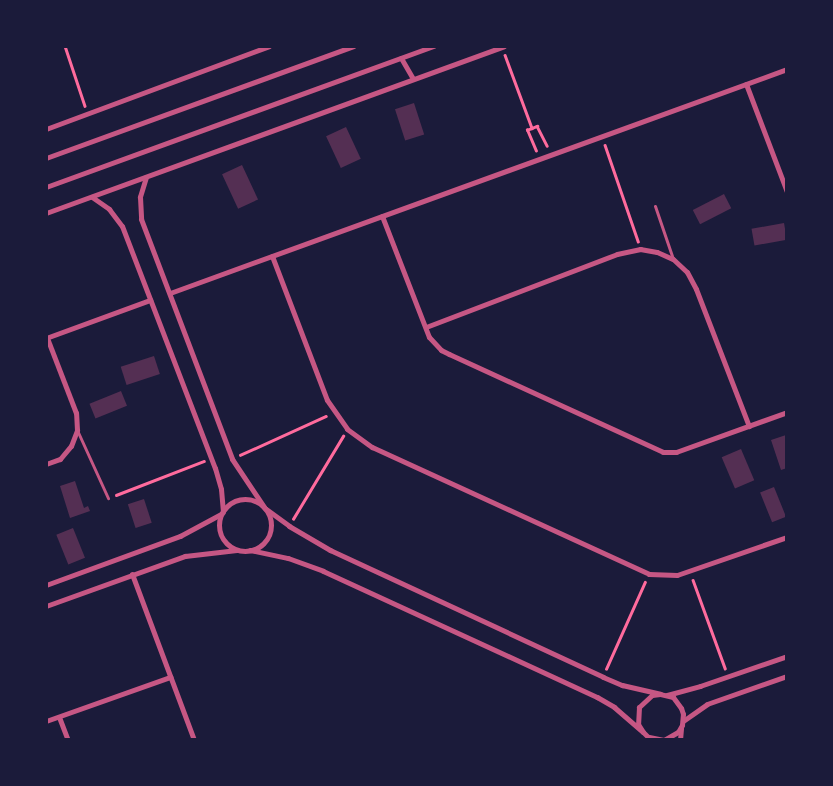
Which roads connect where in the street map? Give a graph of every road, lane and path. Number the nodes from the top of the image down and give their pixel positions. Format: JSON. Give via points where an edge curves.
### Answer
{"nodes":[{"id":1,"x":65,"y":46,"type":"edge"},
{"id":2,"x":269,"y":46,"type":"edge"},
{"id":3,"x":353,"y":46,"type":"edge"},
{"id":4,"x":434,"y":46,"type":"edge"},
{"id":5,"x":503,"y":47,"type":"edge"},
{"id":6,"x":401,"y":58,"type":"junction"},
{"id":7,"x":787,"y":69,"type":"edge"},
{"id":8,"x":413,"y":79,"type":"junction"},
{"id":9,"x":746,"y":84,"type":"junction"},
{"id":10,"x":88,"y":113,"type":"junction"},
{"id":11,"x":532,"y":128,"type":"junction"},
{"id":12,"x":46,"y":129,"type":"edge"},
{"id":13,"x":602,"y":136,"type":"junction"},
{"id":14,"x":551,"y":155,"type":"junction"},
{"id":15,"x":46,"y":158,"type":"edge"},
{"id":16,"x":539,"y":159,"type":"junction"},
{"id":17,"x":146,"y":177,"type":"junction"},
{"id":18,"x":46,"y":187,"type":"edge"},
{"id":19,"x":787,"y":192,"type":"edge"},
{"id":20,"x":92,"y":197,"type":"junction"},
{"id":21,"x":655,"y":206,"type":"dead end"},
{"id":22,"x":46,"y":214,"type":"edge"},
{"id":23,"x":382,"y":216,"type":"junction"},
{"id":24,"x":640,"y":249,"type":"junction"},
{"id":25,"x":272,"y":256,"type":"junction"},
{"id":26,"x":673,"y":259,"type":"junction"},
{"id":27,"x":170,"y":293,"type":"junction"},
{"id":28,"x":150,"y":300,"type":"junction"},
{"id":29,"x":426,"y":327,"type":"junction"},
{"id":30,"x":47,"y":338,"type":"edge"},
{"id":31,"x":334,"y":412,"type":"junction"},
{"id":32,"x":787,"y":412,"type":"edge"},
{"id":33,"x":748,"y":426,"type":"junction"},
{"id":34,"x":348,"y":429,"type":"junction"},
{"id":35,"x":77,"y":430,"type":"junction"},
{"id":36,"x":211,"y":458,"type":"junction"},
{"id":37,"x":232,"y":459,"type":"junction"},
{"id":38,"x":46,"y":464,"type":"edge"},
{"id":39,"x":108,"y":498,"type":"joint"},
{"id":40,"x":265,"y":508,"type":"junction"},
{"id":41,"x":222,"y":513,"type":"junction"},
{"id":42,"x":289,"y":526,"type":"junction"},
{"id":43,"x":787,"y":536,"type":"edge"},
{"id":44,"x":237,"y":550,"type":"junction"},
{"id":45,"x":250,"y":550,"type":"junction"},
{"id":46,"x":690,"y":571,"type":"junction"},
{"id":47,"x":132,"y":574,"type":"junction"},
{"id":48,"x":649,"y":574,"type":"junction"},
{"id":49,"x":46,"y":585,"type":"edge"},
{"id":50,"x":46,"y":606,"type":"edge"},
{"id":51,"x":787,"y":656,"type":"edge"},
{"id":52,"x":728,"y":676,"type":"junction"},
{"id":53,"x":787,"y":676,"type":"edge"},
{"id":54,"x":170,"y":677,"type":"junction"},
{"id":55,"x":603,"y":677,"type":"junction"},
{"id":56,"x":660,"y":694,"type":"junction"},
{"id":57,"x":667,"y":694,"type":"junction"},
{"id":58,"x":59,"y":716,"type":"junction"},
{"id":59,"x":46,"y":721,"type":"edge"},
{"id":60,"x":682,"y":723,"type":"junction"},
{"id":61,"x":643,"y":732,"type":"junction"},
{"id":62,"x":650,"y":738,"type":"edge"},
{"id":63,"x":68,"y":740,"type":"edge"},
{"id":64,"x":194,"y":740,"type":"edge"},
{"id":65,"x":680,"y":740,"type":"edge"}],
"edges":[{"from":1,"to":10,"type":"path"},
{"from":2,"to":10,"type":"street"},
{"from":3,"to":15,"type":"street"},
{"from":4,"to":6,"type":"street"},
{"from":5,"to":8,"type":"street"},
{"from":5,"to":11,"type":"path"},
{"from":6,"to":8,"type":"street"},
{"from":6,"to":18,"type":"street"},
{"from":7,"to":9,"type":"street"},
{"from":8,"to":17,"type":"street"},
{"from":9,"to":13,"type":"street"},
{"from":9,"to":19,"type":"street"},
{"from":10,"to":12,"type":"street"},
{"from":11,"to":14,"type":"path","via":[[539,126]]},
{"from":11,"to":16,"type":"path","via":[[527,131]]},
{"from":13,"to":14,"type":"street"},
{"from":13,"to":24,"type":"path"},
{"from":14,"to":16,"type":"street"},
{"from":16,"to":23,"type":"street"},
{"from":17,"to":20,"type":"street"},
{"from":17,"to":27,"type":"street","via":[[140,198],[141,219]]},
{"from":20,"to":22,"type":"street"},
{"from":20,"to":28,"type":"street","via":[[109,209],[122,226]]},
{"from":21,"to":26,"type":"lane"},
{"from":23,"to":25,"type":"street"},
{"from":23,"to":29,"type":"street"},
{"from":24,"to":26,"type":"street"},
{"from":24,"to":29,"type":"street","via":[[617,254]]},
{"from":25,"to":27,"type":"street"},
{"from":25,"to":31,"type":"street"},
{"from":26,"to":33,"type":"street","via":[[687,272],[696,289]]},
{"from":27,"to":37,"type":"street"},
{"from":28,"to":30,"type":"street"},
{"from":28,"to":36,"type":"street"},
{"from":29,"to":33,"type":"street","via":[[435,344],[449,354],[663,452],[676,452]]},
{"from":30,"to":35,"type":"street","via":[[76,413]]},
{"from":31,"to":34,"type":"street"},
{"from":31,"to":37,"type":"path"},
{"from":32,"to":33,"type":"street"},
{"from":34,"to":42,"type":"path"},
{"from":34,"to":48,"type":"street","via":[[372,447]]},
{"from":35,"to":38,"type":"street","via":[[71,446],[60,459]]},
{"from":35,"to":39,"type":"lane"},
{"from":36,"to":39,"type":"path"},
{"from":36,"to":41,"type":"street","via":[[218,478]]},
{"from":37,"to":40,"type":"street"},
{"from":40,"to":41,"type":"street","via":[[242,499],[228,505]]},
{"from":40,"to":42,"type":"street"},
{"from":40,"to":45,"type":"street","via":[[271,525],[269,534],[265,541]]},
{"from":41,"to":44,"type":"street","via":[[219,521],[221,535]]},
{"from":41,"to":49,"type":"street","via":[[180,536]]},
{"from":42,"to":55,"type":"street","via":[[330,550]]},
{"from":43,"to":46,"type":"street"},
{"from":44,"to":45,"type":"street"},
{"from":44,"to":47,"type":"street","via":[[185,556]]},
{"from":45,"to":61,"type":"street","via":[[288,558],[323,571],[597,697]]},
{"from":46,"to":48,"type":"street","via":[[677,575]]},
{"from":46,"to":52,"type":"path"},
{"from":47,"to":50,"type":"street"},
{"from":47,"to":54,"type":"street"},
{"from":48,"to":55,"type":"path"},
{"from":51,"to":52,"type":"street"},
{"from":52,"to":57,"type":"street"},
{"from":53,"to":60,"type":"street","via":[[707,704]]},
{"from":54,"to":58,"type":"street"},
{"from":54,"to":64,"type":"street"},
{"from":55,"to":56,"type":"street"},
{"from":56,"to":57,"type":"street"},
{"from":56,"to":61,"type":"street","via":[[644,700],[639,707],[638,724]]},
{"from":57,"to":60,"type":"street","via":[[682,708]]},
{"from":58,"to":59,"type":"street"},
{"from":58,"to":63,"type":"street"},
{"from":60,"to":62,"type":"street","via":[[678,732],[664,740]]},
{"from":60,"to":65,"type":"street"},
{"from":61,"to":62,"type":"street"}]}
